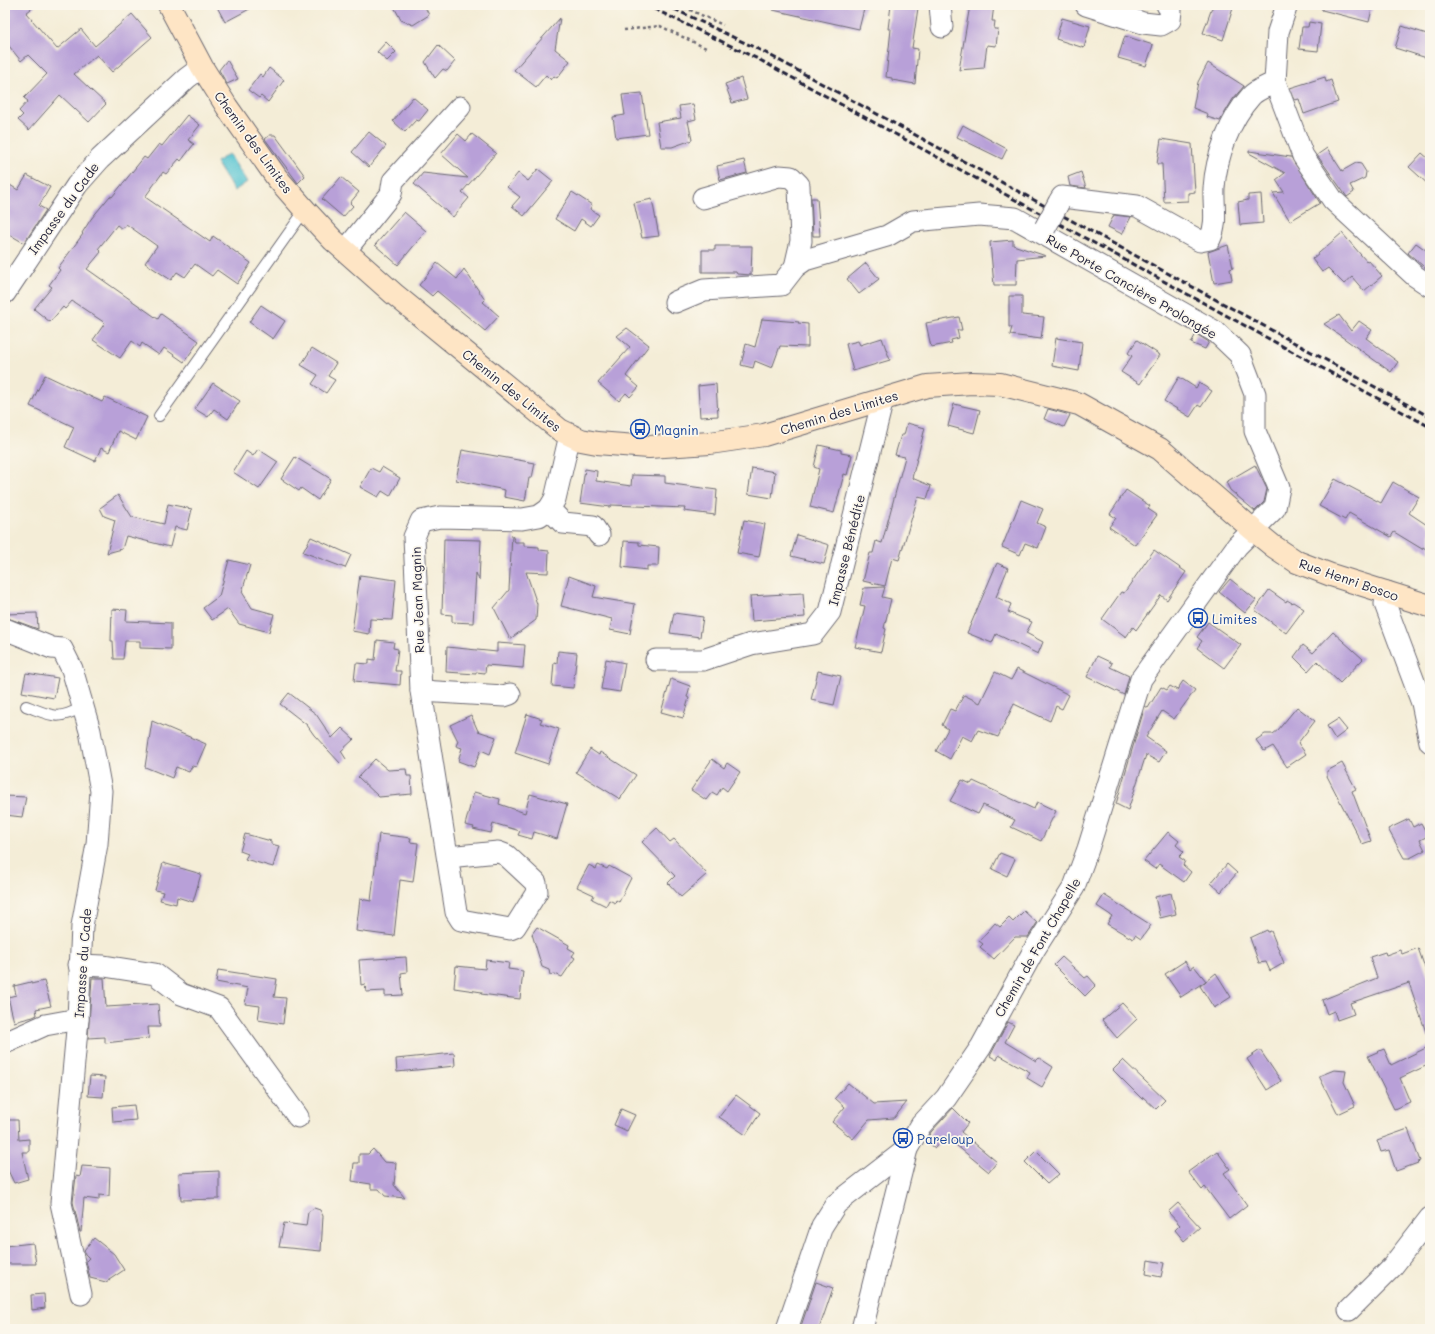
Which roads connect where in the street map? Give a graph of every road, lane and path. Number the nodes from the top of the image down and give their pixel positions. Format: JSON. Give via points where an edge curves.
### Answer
{"nodes":[{"id":1,"x":169,"y":5,"type":"edge"},
{"id":2,"x":679,"y":5,"type":"edge"},
{"id":3,"x":940,"y":5,"type":"edge"},
{"id":4,"x":1086,"y":5,"type":"edge"},
{"id":5,"x":1167,"y":5,"type":"edge"},
{"id":6,"x":1287,"y":5,"type":"edge"},
{"id":7,"x":723,"y":25,"type":"dead end"},
{"id":8,"x":942,"y":27,"type":"dead end"},
{"id":9,"x":624,"y":30,"type":"dead end"},
{"id":10,"x":708,"y":49,"type":"dead end"},
{"id":11,"x":202,"y":67,"type":"junction"},
{"id":12,"x":1275,"y":82,"type":"junction"},
{"id":13,"x":460,"y":107,"type":"dead end"},
{"id":14,"x":703,"y":198,"type":"dead end"},
{"id":15,"x":305,"y":210,"type":"junction"},
{"id":16,"x":1043,"y":230,"type":"junction"},
{"id":17,"x":345,"y":251,"type":"junction"},
{"id":18,"x":795,"y":267,"type":"junction"},
{"id":19,"x":1430,"y":286,"type":"edge"},
{"id":20,"x":5,"y":293,"type":"edge"},
{"id":21,"x":675,"y":302,"type":"dead end"},
{"id":22,"x":883,"y":399,"type":"junction"},
{"id":23,"x":159,"y":416,"type":"dead end"},
{"id":24,"x":570,"y":435,"type":"junction"},
{"id":25,"x":548,"y":509,"type":"junction"},
{"id":26,"x":1252,"y":529,"type":"junction"},
{"id":27,"x":599,"y":535,"type":"dead end"},
{"id":28,"x":1387,"y":592,"type":"junction"},
{"id":29,"x":1430,"y":606,"type":"edge"},
{"id":30,"x":5,"y":629,"type":"edge"},
{"id":31,"x":656,"y":660,"type":"dead end"},
{"id":32,"x":421,"y":691,"type":"junction"},
{"id":33,"x":510,"y":694,"type":"dead end"},
{"id":34,"x":26,"y":706,"type":"dead end"},
{"id":35,"x":83,"y":707,"type":"junction"},
{"id":36,"x":1430,"y":742,"type":"edge"},
{"id":37,"x":448,"y":857,"type":"junction"},
{"id":38,"x":79,"y":965,"type":"junction"},
{"id":39,"x":78,"y":1019,"type":"junction"},
{"id":40,"x":5,"y":1043,"type":"edge"},
{"id":41,"x":298,"y":1117,"type":"dead end"},
{"id":42,"x":907,"y":1148,"type":"junction"},
{"id":43,"x":1430,"y":1218,"type":"edge"},
{"id":44,"x":81,"y":1294,"type":"dead end"},
{"id":45,"x":1349,"y":1310,"type":"dead end"},
{"id":46,"x":787,"y":1329,"type":"edge"},
{"id":47,"x":862,"y":1329,"type":"edge"}],
"edges":[{"from":1,"to":11,"type":"street","name":"Chemin des Limites"},
{"from":2,"to":7,"type":"path"},
{"from":3,"to":8,"type":"street"},
{"from":4,"to":5,"type":"street","via":[[1143,23],[1161,25],[1170,20],[1172,12]]},
{"from":6,"to":12,"type":"street","via":[[1278,32]]},
{"from":9,"to":10,"type":"path","via":[[660,26]]},
{"from":11,"to":15,"type":"street","name":"Chemin des Limites","via":[[252,144]]},
{"from":11,"to":20,"type":"street","name":"Impasse du Cade","via":[[100,159],[77,185]]},
{"from":12,"to":16,"type":"street","name":"Rue Porte Cancière Prolongée","bridge":true,"via":[[1252,95],[1230,128],[1220,152],[1214,188],[1215,230],[1210,239],[1200,241],[1136,206],[1062,197]]},
{"from":12,"to":19,"type":"street","via":[[1303,156],[1333,200],[1415,276]]},
{"from":13,"to":17,"type":"street","via":[[393,181],[391,194]]},
{"from":14,"to":18,"type":"street","via":[[779,176],[791,177],[799,185],[801,241]]},
{"from":15,"to":17,"type":"street","name":"Chemin des Limites"},
{"from":15,"to":23,"type":"lane"},
{"from":16,"to":18,"type":"street","name":"Rue Porte Cancière Prolongée","via":[[1015,218],[978,215],[913,221],[887,236],[805,260]]},
{"from":16,"to":26,"type":"street","name":"Rue Porte Cancière Prolongée","via":[[1216,332],[1240,355],[1256,394],[1255,431],[1279,488],[1275,508]]},
{"from":17,"to":24,"type":"street","name":"Chemin des Limites","via":[[560,430]]},
{"from":18,"to":21,"type":"street","name":"Rue Porte Cancière Prolongée","via":[[781,285],[704,290]]},
{"from":22,"to":24,"type":"street","name":"Chemin des Limites","via":[[764,436],[710,443],[649,447],[597,443]]},
{"from":22,"to":26,"type":"street","name":"Chemin des Limites","via":[[927,386],[972,383],[1000,384],[1079,404],[1160,449]]},
{"from":22,"to":31,"type":"street","name":"Impasse Bénédite","via":[[830,612],[814,634],[751,644],[703,660]]},
{"from":24,"to":25,"type":"street","via":[[555,499]]},
{"from":25,"to":27,"type":"street","via":[[562,522],[593,526]]},
{"from":25,"to":32,"type":"street","name":"Rue Jean Magnin","via":[[539,516],[522,519],[440,517],[421,521],[414,537]]},
{"from":26,"to":28,"type":"street","name":"Rue Henri Bosco","via":[[1297,562]]},
{"from":26,"to":42,"type":"street","name":"Chemin de Font Chapelle","via":[[1141,679],[1074,888],[1034,950],[981,1046],[946,1098],[921,1125]]},
{"from":28,"to":29,"type":"street","name":"Rue Henri Bosco"},
{"from":28,"to":36,"type":"street","via":[[1385,604],[1422,703]]},
{"from":30,"to":35,"type":"street","name":"Impasse du Cade","via":[[52,648],[62,649],[72,669]]},
{"from":32,"to":33,"type":"street","via":[[504,696]]},
{"from":32,"to":37,"type":"street","name":"Rue Jean Magnin"},
{"from":34,"to":35,"type":"lane","via":[[57,718],[67,716]]},
{"from":35,"to":38,"type":"street","name":"Impasse du Cade","via":[[101,791],[97,844],[82,926]]},
{"from":37,"to":37,"type":"street","name":"Rue Jean Magnin","via":[[456,912],[461,920],[510,929],[515,927],[537,892],[536,883],[506,855],[498,852]]},
{"from":38,"to":39,"type":"street","name":"Impasse du Cade"},
{"from":38,"to":41,"type":"street","via":[[155,974],[181,994],[219,1008]]},
{"from":39,"to":40,"type":"street","via":[[45,1025]]},
{"from":39,"to":44,"type":"street","name":"Impasse du Cade","via":[[61,1203]]},
{"from":42,"to":46,"type":"street","via":[[836,1204],[822,1226]]},
{"from":42,"to":47,"type":"street","name":"Chemin de Font Chapelle"},
{"from":43,"to":45,"type":"street","via":[[1392,1267]]}]}
